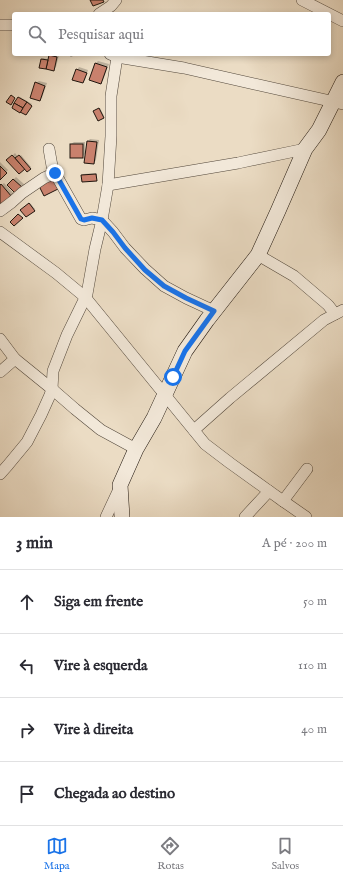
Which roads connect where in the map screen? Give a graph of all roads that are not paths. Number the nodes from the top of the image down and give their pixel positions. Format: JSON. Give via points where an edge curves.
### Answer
{"nodes":[{"id":1,"x":116,"y":0,"type":"edge"},
{"id":2,"x":302,"y":0,"type":"edge"},
{"id":3,"x":102,"y":12,"type":"edge"},
{"id":4,"x":325,"y":12,"type":"edge"},
{"id":5,"x":331,"y":15,"type":"edge"},
{"id":6,"x":343,"y":21,"type":"edge"},
{"id":7,"x":0,"y":24,"type":"edge"},
{"id":8,"x":12,"y":25,"type":"edge"},
{"id":9,"x":113,"y":56,"type":"edge"},
{"id":10,"x":343,"y":82,"type":"edge"},
{"id":11,"x":338,"y":102,"type":"edge"},
{"id":12,"x":49,"y":149,"type":"dead end"},
{"id":13,"x":305,"y":149,"type":"junction"},
{"id":14,"x":55,"y":173,"type":"junction"},
{"id":15,"x":108,"y":185,"type":"junction"},
{"id":16,"x":0,"y":211,"type":"edge"},
{"id":17,"x":102,"y":220,"type":"junction"},
{"id":18,"x":0,"y":232,"type":"edge"},
{"id":19,"x":258,"y":255,"type":"junction"},
{"id":20,"x":85,"y":297,"type":"junction"},
{"id":21,"x":214,"y":311,"type":"junction"},
{"id":22,"x":339,"y":312,"type":"edge"},
{"id":23,"x":0,"y":339,"type":"edge"},
{"id":24,"x":16,"y":359,"type":"junction"},
{"id":25,"x":0,"y":372,"type":"edge"},
{"id":26,"x":52,"y":389,"type":"junction"},
{"id":27,"x":165,"y":395,"type":"junction"},
{"id":28,"x":194,"y":430,"type":"junction"},
{"id":29,"x":136,"y":450,"type":"junction"},
{"id":30,"x":307,"y":469,"type":"dead end"},
{"id":31,"x":0,"y":474,"type":"edge"},
{"id":32,"x":120,"y":485,"type":"junction"},
{"id":33,"x":270,"y":491,"type":"junction"},
{"id":34,"x":283,"y":502,"type":"junction"},
{"id":35,"x":106,"y":517,"type":"edge"},
{"id":36,"x":122,"y":517,"type":"edge"},
{"id":37,"x":245,"y":517,"type":"edge"},
{"id":38,"x":306,"y":517,"type":"edge"}],
"edges":[{"from":1,"to":3,"type":"street"},
{"from":2,"to":4,"type":"street"},
{"from":5,"to":6,"type":"street"},
{"from":7,"to":8,"type":"street"},
{"from":9,"to":11,"type":"street","via":[[184,68]]},
{"from":9,"to":15,"type":"street","via":[[112,136]]},
{"from":10,"to":11,"type":"street"},
{"from":11,"to":13,"type":"street"},
{"from":12,"to":14,"type":"street"},
{"from":13,"to":15,"type":"street"},
{"from":13,"to":19,"type":"street"},
{"from":14,"to":16,"type":"street","via":[[22,192]]},
{"from":14,"to":17,"type":"street","via":[[81,219]]},
{"from":15,"to":17,"type":"street"},
{"from":17,"to":20,"type":"street"},
{"from":17,"to":21,"type":"street","via":[[145,270],[164,286]]},
{"from":18,"to":20,"type":"street"},
{"from":19,"to":21,"type":"street"},
{"from":19,"to":22,"type":"street","via":[[294,276]]},
{"from":20,"to":26,"type":"street","via":[[53,371]]},
{"from":20,"to":27,"type":"street"},
{"from":21,"to":27,"type":"street","via":[[185,351]]},
{"from":22,"to":28,"type":"street","via":[[324,320]]},
{"from":23,"to":24,"type":"street"},
{"from":24,"to":25,"type":"street"},
{"from":24,"to":26,"type":"street"},
{"from":26,"to":29,"type":"street","via":[[101,430]]},
{"from":26,"to":31,"type":"street","via":[[28,442]]},
{"from":27,"to":28,"type":"street"},
{"from":27,"to":29,"type":"street"},
{"from":28,"to":33,"type":"street","via":[[205,444]]},
{"from":29,"to":32,"type":"street"},
{"from":30,"to":34,"type":"street"},
{"from":32,"to":35,"type":"street"},
{"from":32,"to":36,"type":"street"},
{"from":33,"to":34,"type":"street"},
{"from":33,"to":37,"type":"street"},
{"from":34,"to":38,"type":"street"}]}
